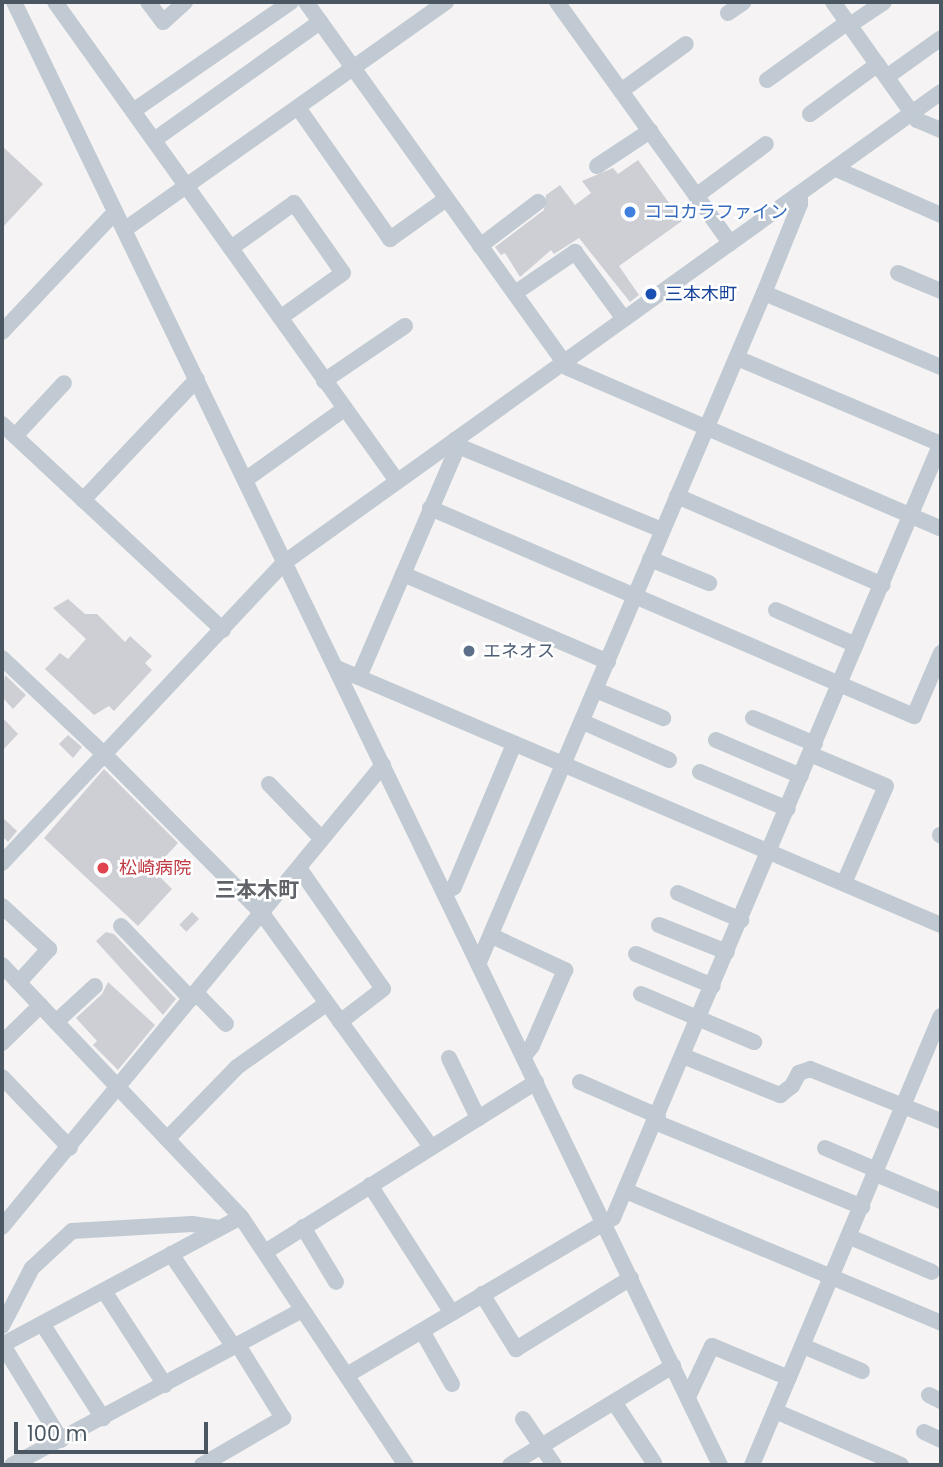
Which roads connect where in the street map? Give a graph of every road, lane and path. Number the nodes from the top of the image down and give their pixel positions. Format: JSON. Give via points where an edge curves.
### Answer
{"nodes":[{"id":1,"x":14,"y":2,"type":"edge"},
{"id":2,"x":55,"y":2,"type":"edge"},
{"id":3,"x":148,"y":2,"type":"edge"},
{"id":4,"x":185,"y":2,"type":"edge"},
{"id":5,"x":291,"y":2,"type":"edge"},
{"id":6,"x":306,"y":2,"type":"edge"},
{"id":7,"x":557,"y":2,"type":"edge"},
{"id":8,"x":744,"y":2,"type":"edge"},
{"id":9,"x":833,"y":2,"type":"edge"},
{"id":10,"x":884,"y":2,"type":"edge"},
{"id":11,"x":443,"y":3,"type":"edge"},
{"id":12,"x":729,"y":13,"type":"dead end"},
{"id":13,"x":320,"y":22,"type":"junction"},
{"id":14,"x":849,"y":24,"type":"junction"},
{"id":15,"x":941,"y":38,"type":"edge"},
{"id":16,"x":686,"y":44,"type":"dead end"},
{"id":17,"x":354,"y":69,"type":"junction"},
{"id":18,"x":883,"y":70,"type":"junction"},
{"id":19,"x":767,"y":80,"type":"dead end"},
{"id":20,"x":621,"y":91,"type":"junction"},
{"id":21,"x":941,"y":92,"type":"edge"},
{"id":22,"x":299,"y":108,"type":"junction"},
{"id":23,"x":133,"y":111,"type":"junction"},
{"id":24,"x":912,"y":113,"type":"junction"},
{"id":25,"x":810,"y":114,"type":"dead end"},
{"id":26,"x":941,"y":130,"type":"edge"},
{"id":27,"x":650,"y":131,"type":"junction"},
{"id":28,"x":154,"y":139,"type":"junction"},
{"id":29,"x":766,"y":144,"type":"dead end"},
{"id":30,"x":597,"y":166,"type":"dead end"},
{"id":31,"x":836,"y":169,"type":"junction"},
{"id":32,"x":188,"y":186,"type":"junction"},
{"id":33,"x":800,"y":194,"type":"junction"},
{"id":34,"x":696,"y":196,"type":"junction"},
{"id":35,"x":446,"y":200,"type":"junction"},
{"id":36,"x":538,"y":202,"type":"dead end"},
{"id":37,"x":115,"y":212,"type":"junction"},
{"id":38,"x":941,"y":215,"type":"edge"},
{"id":39,"x":124,"y":230,"type":"junction"},
{"id":40,"x":730,"y":243,"type":"junction"},
{"id":41,"x":480,"y":246,"type":"junction"},
{"id":42,"x":231,"y":248,"type":"junction"},
{"id":43,"x":898,"y":273,"type":"dead end"},
{"id":44,"x":941,"y":291,"type":"edge"},
{"id":45,"x":515,"y":293,"type":"junction"},
{"id":46,"x":764,"y":293,"type":"junction"},
{"id":47,"x":280,"y":318,"type":"junction"},
{"id":48,"x":624,"y":319,"type":"junction"},
{"id":49,"x":405,"y":326,"type":"dead end"},
{"id":50,"x":2,"y":332,"type":"edge"},
{"id":51,"x":737,"y":358,"type":"junction"},
{"id":52,"x":563,"y":363,"type":"junction"},
{"id":53,"x":941,"y":368,"type":"edge"},
{"id":54,"x":197,"y":379,"type":"junction"},
{"id":55,"x":324,"y":381,"type":"junction"},
{"id":56,"x":64,"y":383,"type":"dead end"},
{"id":57,"x":344,"y":409,"type":"junction"},
{"id":58,"x":706,"y":429,"type":"junction"},
{"id":59,"x":7,"y":434,"type":"edge"},
{"id":60,"x":457,"y":443,"type":"junction"},
{"id":61,"x":941,"y":443,"type":"edge"},
{"id":62,"x":936,"y":468,"type":"edge"},
{"id":63,"x":245,"y":480,"type":"junction"},
{"id":64,"x":397,"y":481,"type":"junction"},
{"id":65,"x":677,"y":496,"type":"junction"},
{"id":66,"x":83,"y":500,"type":"junction"},
{"id":67,"x":430,"y":508,"type":"junction"},
{"id":68,"x":912,"y":516,"type":"junction"},
{"id":69,"x":941,"y":529,"type":"edge"},
{"id":70,"x":662,"y":530,"type":"junction"},
{"id":71,"x":650,"y":559,"type":"junction"},
{"id":72,"x":285,"y":562,"type":"junction"},
{"id":73,"x":403,"y":574,"type":"junction"},
{"id":74,"x":709,"y":583,"type":"dead end"},
{"id":75,"x":883,"y":585,"type":"junction"},
{"id":76,"x":635,"y":596,"type":"junction"},
{"id":77,"x":776,"y":610,"type":"dead end"},
{"id":78,"x":223,"y":630,"type":"junction"},
{"id":79,"x":856,"y":645,"type":"junction"},
{"id":80,"x":941,"y":653,"type":"edge"},
{"id":81,"x":608,"y":662,"type":"junction"},
{"id":82,"x":4,"y":664,"type":"edge"},
{"id":83,"x":337,"y":668,"type":"junction"},
{"id":84,"x":359,"y":677,"type":"junction"},
{"id":85,"x":840,"y":683,"type":"junction"},
{"id":86,"x":596,"y":691,"type":"junction"},
{"id":87,"x":663,"y":718,"type":"dead end"},
{"id":88,"x":753,"y":718,"type":"dead end"},
{"id":89,"x":583,"y":722,"type":"junction"},
{"id":90,"x":716,"y":740,"type":"dead end"},
{"id":91,"x":514,"y":744,"type":"junction"},
{"id":92,"x":813,"y":749,"type":"junction"},
{"id":93,"x":106,"y":755,"type":"junction"},
{"id":94,"x":669,"y":760,"type":"dead end"},
{"id":95,"x":383,"y":765,"type":"junction"},
{"id":96,"x":565,"y":765,"type":"junction"},
{"id":97,"x":700,"y":772,"type":"dead end"},
{"id":98,"x":801,"y":776,"type":"junction"},
{"id":99,"x":269,"y":784,"type":"dead end"},
{"id":100,"x":788,"y":809,"type":"junction"},
{"id":101,"x":322,"y":839,"type":"junction"},
{"id":102,"x":771,"y":851,"type":"junction"},
{"id":103,"x":3,"y":859,"type":"edge"},
{"id":104,"x":299,"y":868,"type":"junction"},
{"id":105,"x":844,"y":883,"type":"junction"},
{"id":106,"x":445,"y":892,"type":"junction"},
{"id":107,"x":678,"y":893,"type":"dead end"},
{"id":108,"x":2,"y":906,"type":"edge"},
{"id":109,"x":261,"y":912,"type":"junction"},
{"id":110,"x":741,"y":920,"type":"junction"},
{"id":111,"x":659,"y":925,"type":"dead end"},
{"id":112,"x":941,"y":925,"type":"edge"},
{"id":113,"x":121,"y":926,"type":"dead end"},
{"id":114,"x":492,"y":936,"type":"junction"},
{"id":115,"x":727,"y":953,"type":"junction"},
{"id":116,"x":636,"y":954,"type":"dead end"},
{"id":117,"x":479,"y":962,"type":"junction"},
{"id":118,"x":2,"y":965,"type":"edge"},
{"id":119,"x":19,"y":982,"type":"junction"},
{"id":120,"x":94,"y":986,"type":"dead end"},
{"id":121,"x":713,"y":986,"type":"junction"},
{"id":122,"x":641,"y":994,"type":"dead end"},
{"id":123,"x":194,"y":996,"type":"junction"},
{"id":124,"x":327,"y":1004,"type":"junction"},
{"id":125,"x":41,"y":1005,"type":"junction"},
{"id":126,"x":941,"y":1016,"type":"edge"},
{"id":127,"x":699,"y":1018,"type":"junction"},
{"id":128,"x":56,"y":1022,"type":"junction"},
{"id":129,"x":340,"y":1022,"type":"junction"},
{"id":130,"x":226,"y":1024,"type":"dead end"},
{"id":131,"x":754,"y":1042,"type":"dead end"},
{"id":132,"x":2,"y":1043,"type":"edge"},
{"id":133,"x":935,"y":1047,"type":"edge"},
{"id":134,"x":524,"y":1056,"type":"junction"},
{"id":135,"x":683,"y":1056,"type":"junction"},
{"id":136,"x":449,"y":1058,"type":"dead end"},
{"id":137,"x":2,"y":1077,"type":"edge"},
{"id":138,"x":536,"y":1082,"type":"junction"},
{"id":139,"x":580,"y":1082,"type":"dead end"},
{"id":140,"x":118,"y":1089,"type":"junction"},
{"id":141,"x":903,"y":1108,"type":"junction"},
{"id":142,"x":478,"y":1118,"type":"junction"},
{"id":143,"x":656,"y":1119,"type":"junction"},
{"id":144,"x":941,"y":1121,"type":"edge"},
{"id":145,"x":167,"y":1139,"type":"junction"},
{"id":146,"x":430,"y":1147,"type":"junction"},
{"id":147,"x":70,"y":1148,"type":"junction"},
{"id":148,"x":825,"y":1148,"type":"dead end"},
{"id":149,"x":876,"y":1172,"type":"junction"},
{"id":150,"x":370,"y":1185,"type":"junction"},
{"id":151,"x":626,"y":1191,"type":"junction"},
{"id":152,"x":941,"y":1201,"type":"edge"},
{"id":153,"x":862,"y":1207,"type":"junction"},
{"id":154,"x":241,"y":1217,"type":"junction"},
{"id":155,"x":605,"y":1224,"type":"junction"},
{"id":156,"x":2,"y":1227,"type":"edge"},
{"id":157,"x":303,"y":1227,"type":"junction"},
{"id":158,"x":220,"y":1228,"type":"junction"},
{"id":159,"x":849,"y":1237,"type":"junction"},
{"id":160,"x":265,"y":1252,"type":"junction"},
{"id":161,"x":171,"y":1254,"type":"junction"},
{"id":162,"x":932,"y":1272,"type":"dead end"},
{"id":163,"x":833,"y":1277,"type":"junction"},
{"id":164,"x":631,"y":1278,"type":"junction"},
{"id":165,"x":336,"y":1282,"type":"dead end"},
{"id":166,"x":104,"y":1291,"type":"junction"},
{"id":167,"x":482,"y":1294,"type":"junction"},
{"id":168,"x":302,"y":1310,"type":"junction"},
{"id":169,"x":452,"y":1313,"type":"junction"},
{"id":170,"x":941,"y":1323,"type":"edge"},
{"id":171,"x":43,"y":1325,"type":"junction"},
{"id":172,"x":2,"y":1326,"type":"edge"},
{"id":173,"x":422,"y":1331,"type":"junction"},
{"id":174,"x":3,"y":1346,"type":"edge"},
{"id":175,"x":236,"y":1346,"type":"junction"},
{"id":176,"x":803,"y":1346,"type":"junction"},
{"id":177,"x":673,"y":1366,"type":"junction"},
{"id":178,"x":862,"y":1371,"type":"dead end"},
{"id":179,"x":347,"y":1375,"type":"junction"},
{"id":180,"x":789,"y":1378,"type":"junction"},
{"id":181,"x":452,"y":1384,"type":"dead end"},
{"id":182,"x":165,"y":1385,"type":"junction"},
{"id":183,"x":688,"y":1397,"type":"junction"},
{"id":184,"x":614,"y":1402,"type":"junction"},
{"id":185,"x":775,"y":1411,"type":"junction"},
{"id":186,"x":103,"y":1418,"type":"junction"},
{"id":187,"x":523,"y":1419,"type":"dead end"},
{"id":188,"x":924,"y":1432,"type":"dead end"},
{"id":189,"x":61,"y":1440,"type":"junction"},
{"id":190,"x":941,"y":1440,"type":"edge"},
{"id":191,"x":541,"y":1446,"type":"junction"},
{"id":192,"x":23,"y":1463,"type":"edge"},
{"id":193,"x":654,"y":1463,"type":"dead end"},
{"id":194,"x":202,"y":1465,"type":"edge"},
{"id":195,"x":405,"y":1465,"type":"edge"},
{"id":196,"x":510,"y":1465,"type":"edge"},
{"id":197,"x":554,"y":1465,"type":"edge"},
{"id":198,"x":720,"y":1465,"type":"edge"},
{"id":199,"x":752,"y":1465,"type":"edge"},
{"id":200,"x":901,"y":1465,"type":"edge"}],
"edges":[{"from":1,"to":37,"type":"street"},
{"from":2,"to":23,"type":"street"},
{"from":3,"to":4,"type":"street","via":[[163,23],[187,5]]},
{"from":5,"to":23,"type":"street"},
{"from":6,"to":13,"type":"street"},
{"from":7,"to":20,"type":"street"},
{"from":8,"to":12,"type":"street"},
{"from":9,"to":14,"type":"street"},
{"from":10,"to":14,"type":"street"},
{"from":11,"to":17,"type":"street"},
{"from":13,"to":17,"type":"street"},
{"from":13,"to":28,"type":"street"},
{"from":14,"to":18,"type":"street"},
{"from":14,"to":19,"type":"street"},
{"from":15,"to":18,"type":"street"},
{"from":16,"to":20,"type":"street"},
{"from":17,"to":22,"type":"street"},
{"from":17,"to":35,"type":"street"},
{"from":18,"to":24,"type":"street"},
{"from":18,"to":25,"type":"street"},
{"from":20,"to":27,"type":"street"},
{"from":21,"to":24,"type":"street"},
{"from":22,"to":32,"type":"street"},
{"from":22,"to":35,"type":"street","via":[[390,239]]},
{"from":23,"to":28,"type":"street"},
{"from":24,"to":26,"type":"street"},
{"from":24,"to":31,"type":"street"},
{"from":27,"to":30,"type":"street"},
{"from":27,"to":34,"type":"street"},
{"from":28,"to":32,"type":"street"},
{"from":29,"to":34,"type":"street"},
{"from":31,"to":33,"type":"street"},
{"from":31,"to":38,"type":"street"},
{"from":32,"to":39,"type":"street"},
{"from":32,"to":42,"type":"street"},
{"from":33,"to":40,"type":"street"},
{"from":33,"to":46,"type":"street"},
{"from":34,"to":40,"type":"street"},
{"from":35,"to":41,"type":"street"},
{"from":36,"to":41,"type":"street"},
{"from":37,"to":39,"type":"street"},
{"from":37,"to":50,"type":"street"},
{"from":39,"to":54,"type":"street"},
{"from":40,"to":48,"type":"street"},
{"from":41,"to":45,"type":"street"},
{"from":42,"to":47,"type":"street"},
{"from":42,"to":47,"type":"street","via":[[294,203],[343,273]]},
{"from":43,"to":44,"type":"street"},
{"from":45,"to":48,"type":"street","via":[[575,252]]},
{"from":45,"to":52,"type":"street"},
{"from":46,"to":51,"type":"street"},
{"from":46,"to":53,"type":"street"},
{"from":47,"to":55,"type":"street"},
{"from":48,"to":52,"type":"street"},
{"from":49,"to":55,"type":"street"},
{"from":51,"to":58,"type":"street"},
{"from":51,"to":61,"type":"street"},
{"from":52,"to":58,"type":"street"},
{"from":52,"to":60,"type":"street"},
{"from":54,"to":63,"type":"street"},
{"from":54,"to":66,"type":"street"},
{"from":55,"to":57,"type":"street"},
{"from":56,"to":59,"type":"street"},
{"from":57,"to":63,"type":"street"},
{"from":57,"to":64,"type":"street"},
{"from":58,"to":65,"type":"street"},
{"from":58,"to":68,"type":"street"},
{"from":59,"to":66,"type":"street"},
{"from":60,"to":64,"type":"street"},
{"from":60,"to":67,"type":"street"},
{"from":60,"to":70,"type":"street"},
{"from":61,"to":62,"type":"street"},
{"from":62,"to":68,"type":"street"},
{"from":63,"to":72,"type":"street"},
{"from":64,"to":72,"type":"street"},
{"from":65,"to":70,"type":"street"},
{"from":65,"to":75,"type":"street"},
{"from":66,"to":78,"type":"street"},
{"from":67,"to":73,"type":"street"},
{"from":67,"to":76,"type":"street"},
{"from":68,"to":69,"type":"street"},
{"from":68,"to":75,"type":"street"},
{"from":70,"to":71,"type":"street"},
{"from":71,"to":74,"type":"street"},
{"from":71,"to":76,"type":"street"},
{"from":72,"to":78,"type":"street"},
{"from":72,"to":83,"type":"street"},
{"from":73,"to":81,"type":"street"},
{"from":73,"to":84,"type":"street"},
{"from":75,"to":79,"type":"street"},
{"from":76,"to":81,"type":"street"},
{"from":76,"to":85,"type":"street"},
{"from":77,"to":79,"type":"street"},
{"from":78,"to":93,"type":"street"},
{"from":79,"to":85,"type":"street"},
{"from":80,"to":85,"type":"street","via":[[914,716]]},
{"from":81,"to":86,"type":"street"},
{"from":82,"to":93,"type":"street"},
{"from":83,"to":84,"type":"street"},
{"from":83,"to":95,"type":"street"},
{"from":84,"to":91,"type":"street"},
{"from":85,"to":92,"type":"street"},
{"from":86,"to":87,"type":"street"},
{"from":86,"to":89,"type":"street"},
{"from":88,"to":92,"type":"street"},
{"from":89,"to":94,"type":"street"},
{"from":89,"to":96,"type":"street"},
{"from":90,"to":98,"type":"street"},
{"from":91,"to":96,"type":"street"},
{"from":91,"to":106,"type":"street","via":[[454,887]]},
{"from":92,"to":98,"type":"street"},
{"from":92,"to":105,"type":"street","via":[[886,786]]},
{"from":93,"to":103,"type":"street"},
{"from":93,"to":109,"type":"street"},
{"from":95,"to":101,"type":"street"},
{"from":95,"to":106,"type":"street"},
{"from":96,"to":102,"type":"street"},
{"from":96,"to":114,"type":"street"},
{"from":97,"to":100,"type":"street"},
{"from":98,"to":100,"type":"street"},
{"from":99,"to":101,"type":"street"},
{"from":100,"to":102,"type":"street"},
{"from":101,"to":104,"type":"street"},
{"from":102,"to":105,"type":"street"},
{"from":102,"to":110,"type":"street"},
{"from":104,"to":109,"type":"street"},
{"from":104,"to":129,"type":"street","via":[[383,989]]},
{"from":105,"to":112,"type":"street"},
{"from":106,"to":117,"type":"street"},
{"from":107,"to":110,"type":"street"},
{"from":108,"to":119,"type":"street","via":[[49,949]]},
{"from":109,"to":123,"type":"street"},
{"from":109,"to":124,"type":"street"},
{"from":110,"to":115,"type":"street"},
{"from":111,"to":115,"type":"street"},
{"from":113,"to":123,"type":"street"},
{"from":114,"to":117,"type":"street"},
{"from":114,"to":134,"type":"street","via":[[565,970]]},
{"from":115,"to":121,"type":"street"},
{"from":116,"to":121,"type":"street"},
{"from":117,"to":134,"type":"street"},
{"from":118,"to":119,"type":"street"},
{"from":119,"to":125,"type":"street"},
{"from":120,"to":128,"type":"street"},
{"from":121,"to":127,"type":"street"},
{"from":122,"to":127,"type":"street"},
{"from":123,"to":130,"type":"street"},
{"from":123,"to":140,"type":"street"},
{"from":124,"to":129,"type":"street"},
{"from":124,"to":145,"type":"street","via":[[237,1067]]},
{"from":125,"to":128,"type":"street"},
{"from":125,"to":132,"type":"street"},
{"from":126,"to":133,"type":"street"},
{"from":127,"to":131,"type":"street"},
{"from":127,"to":135,"type":"street"},
{"from":128,"to":140,"type":"street"},
{"from":129,"to":146,"type":"street"},
{"from":133,"to":141,"type":"street"},
{"from":134,"to":138,"type":"street"},
{"from":135,"to":141,"type":"street","via":[[780,1095],[799,1073],[810,1069]]},
{"from":135,"to":143,"type":"street"},
{"from":136,"to":142,"type":"street"},
{"from":137,"to":147,"type":"street"},
{"from":138,"to":142,"type":"street"},
{"from":138,"to":155,"type":"street"},
{"from":139,"to":143,"type":"street"},
{"from":140,"to":145,"type":"street"},
{"from":140,"to":147,"type":"street"},
{"from":141,"to":144,"type":"street"},
{"from":141,"to":149,"type":"street"},
{"from":142,"to":146,"type":"street"},
{"from":143,"to":151,"type":"street"},
{"from":143,"to":153,"type":"street"},
{"from":145,"to":154,"type":"street"},
{"from":146,"to":150,"type":"street"},
{"from":147,"to":156,"type":"street"},
{"from":148,"to":149,"type":"street"},
{"from":149,"to":152,"type":"street"},
{"from":149,"to":153,"type":"street"},
{"from":150,"to":157,"type":"street"},
{"from":150,"to":169,"type":"street"},
{"from":151,"to":155,"type":"street","via":[[613,1218]]},
{"from":151,"to":163,"type":"street"},
{"from":153,"to":159,"type":"street"},
{"from":154,"to":158,"type":"street"},
{"from":154,"to":160,"type":"street"},
{"from":155,"to":164,"type":"street"},
{"from":155,"to":167,"type":"street"},
{"from":157,"to":160,"type":"street"},
{"from":157,"to":165,"type":"street"},
{"from":158,"to":161,"type":"street"},
{"from":158,"to":172,"type":"street","via":[[192,1224],[72,1231],[32,1268]]},
{"from":159,"to":162,"type":"street"},
{"from":159,"to":163,"type":"street"},
{"from":160,"to":168,"type":"street"},
{"from":161,"to":166,"type":"street"},
{"from":161,"to":175,"type":"street"},
{"from":163,"to":170,"type":"street"},
{"from":163,"to":176,"type":"street"},
{"from":164,"to":167,"type":"street","via":[[516,1349]]},
{"from":164,"to":177,"type":"street"},
{"from":166,"to":171,"type":"street"},
{"from":166,"to":182,"type":"street"},
{"from":167,"to":169,"type":"street"},
{"from":168,"to":175,"type":"street"},
{"from":168,"to":179,"type":"street"},
{"from":169,"to":173,"type":"street"},
{"from":171,"to":174,"type":"street"},
{"from":171,"to":186,"type":"street"},
{"from":173,"to":179,"type":"street"},
{"from":173,"to":181,"type":"street"},
{"from":174,"to":189,"type":"street"},
{"from":175,"to":182,"type":"street"},
{"from":175,"to":194,"type":"street","via":[[283,1418]]},
{"from":176,"to":178,"type":"street"},
{"from":176,"to":180,"type":"street"},
{"from":177,"to":183,"type":"street"},
{"from":177,"to":184,"type":"street"},
{"from":179,"to":195,"type":"street"},
{"from":180,"to":183,"type":"street","via":[[712,1346]]},
{"from":180,"to":185,"type":"street"},
{"from":182,"to":186,"type":"street"},
{"from":183,"to":198,"type":"street"},
{"from":184,"to":191,"type":"street"},
{"from":184,"to":193,"type":"street"},
{"from":185,"to":199,"type":"street"},
{"from":185,"to":200,"type":"street"},
{"from":186,"to":189,"type":"street"},
{"from":187,"to":191,"type":"street"},
{"from":188,"to":190,"type":"street"},
{"from":189,"to":192,"type":"street"},
{"from":191,"to":196,"type":"street"},
{"from":191,"to":197,"type":"street"}]}
